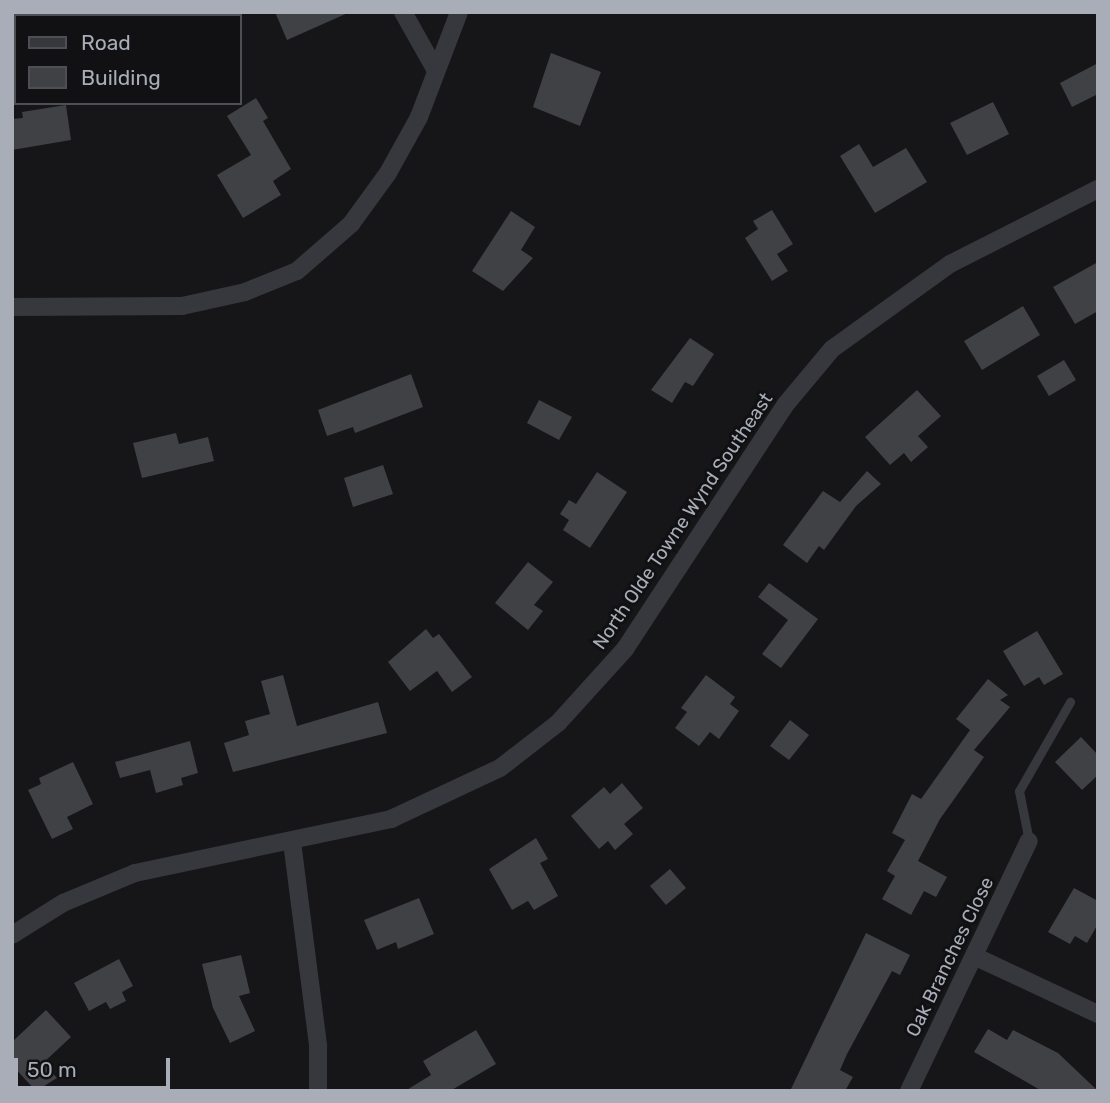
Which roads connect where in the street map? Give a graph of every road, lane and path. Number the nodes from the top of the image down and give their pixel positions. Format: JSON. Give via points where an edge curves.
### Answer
{"nodes":[{"id":1,"x":403,"y":12,"type":"edge"},
{"id":2,"x":459,"y":12,"type":"edge"},
{"id":3,"x":435,"y":69,"type":"junction"},
{"id":4,"x":1098,"y":189,"type":"edge"},
{"id":5,"x":12,"y":307,"type":"edge"},
{"id":6,"x":1070,"y":702,"type":"dead end"},
{"id":7,"x":1029,"y":841,"type":"joint"},
{"id":8,"x":292,"y":842,"type":"junction"},
{"id":9,"x":12,"y":935,"type":"edge"},
{"id":10,"x":974,"y":956,"type":"junction"},
{"id":11,"x":1098,"y":1014,"type":"edge"},
{"id":12,"x":318,"y":1091,"type":"edge"},
{"id":13,"x":909,"y":1091,"type":"edge"}],
"edges":[{"from":1,"to":3,"type":"street"},
{"from":2,"to":3,"type":"street"},
{"from":3,"to":5,"type":"street","via":[[419,117],[370,202],[332,244],[297,271],[245,292],[181,306]]},
{"from":4,"to":8,"type":"street","name":"North Olde Towne Wynd Southeast","via":[[950,264],[832,349],[786,404],[625,649],[585,696],[529,748],[431,804]]},
{"from":6,"to":7,"type":"lane","via":[[1019,791]]},
{"from":7,"to":10,"type":"street","name":"Oak Branches Close"},
{"from":8,"to":9,"type":"street","name":"North Olde Towne Wynd Southeast","via":[[135,873],[63,903]]},
{"from":8,"to":12,"type":"street","via":[[318,1046]]},
{"from":10,"to":11,"type":"street"},
{"from":10,"to":13,"type":"street","name":"Oak Branches Close"}]}
